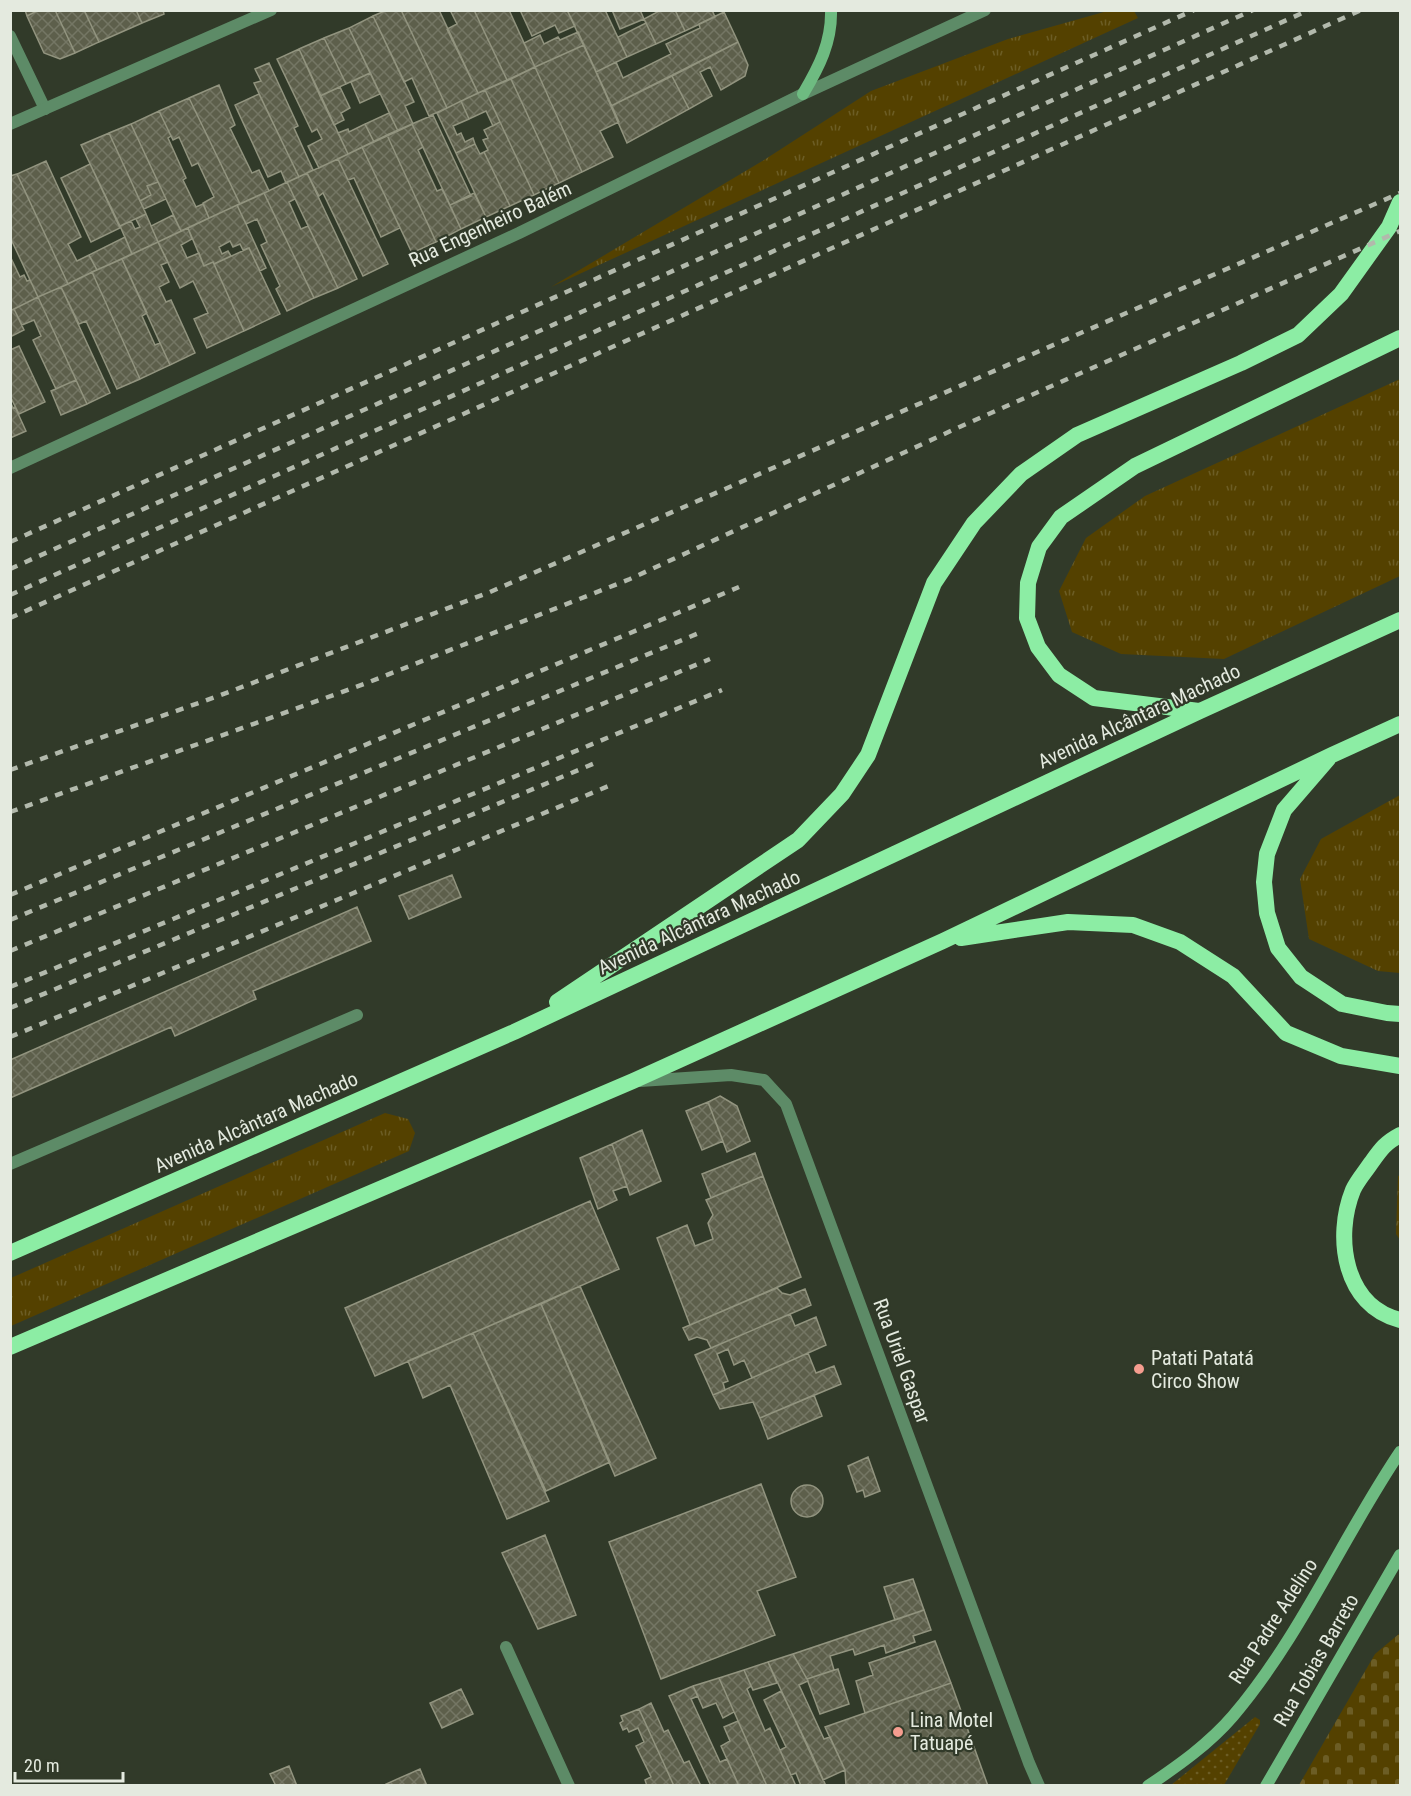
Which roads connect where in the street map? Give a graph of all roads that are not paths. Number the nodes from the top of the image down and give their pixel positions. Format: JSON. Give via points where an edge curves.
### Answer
{"nodes":[{"id":1,"x":271,"y":10,"type":"edge"},
{"id":2,"x":831,"y":10,"type":"edge"},
{"id":3,"x":985,"y":10,"type":"edge"},
{"id":4,"x":10,"y":36,"type":"edge"},
{"id":5,"x":803,"y":94,"type":"junction"},
{"id":6,"x":45,"y":110,"type":"junction"},
{"id":7,"x":10,"y":124,"type":"edge"},
{"id":8,"x":1401,"y":202,"type":"edge"},
{"id":9,"x":1401,"y":338,"type":"edge"},
{"id":10,"x":10,"y":468,"type":"edge"},
{"id":11,"x":1401,"y":620,"type":"edge"},
{"id":12,"x":1200,"y":711,"type":"junction"},
{"id":13,"x":1401,"y":724,"type":"edge"},
{"id":14,"x":1332,"y":755,"type":"junction"},
{"id":15,"x":943,"y":941,"type":"junction"},
{"id":16,"x":1401,"y":1014,"type":"edge"},
{"id":17,"x":357,"y":1015,"type":"dead end"},
{"id":18,"x":514,"y":1032,"type":"junction"},
{"id":19,"x":1401,"y":1066,"type":"edge"},
{"id":20,"x":633,"y":1081,"type":"junction"},
{"id":21,"x":1401,"y":1136,"type":"edge"},
{"id":22,"x":10,"y":1164,"type":"edge"},
{"id":23,"x":10,"y":1253,"type":"edge"},
{"id":24,"x":1401,"y":1320,"type":"edge"},
{"id":25,"x":10,"y":1347,"type":"edge"},
{"id":26,"x":1401,"y":1452,"type":"edge"},
{"id":27,"x":1401,"y":1555,"type":"edge"},
{"id":28,"x":506,"y":1647,"type":"dead end"},
{"id":29,"x":569,"y":1785,"type":"edge"},
{"id":30,"x":1039,"y":1785,"type":"edge"},
{"id":31,"x":1148,"y":1785,"type":"edge"},
{"id":32,"x":1266,"y":1785,"type":"edge"}],
"edges":[{"from":1,"to":6,"type":"street"},
{"from":2,"to":5,"type":"main road","via":[[832,24],[822,61]]},
{"from":3,"to":5,"type":"street","name":"Rua Engenheiro Balém"},
{"from":4,"to":6,"type":"street"},
{"from":5,"to":10,"type":"street","name":"Rua Engenheiro Balém","via":[[519,233]]},
{"from":6,"to":7,"type":"street"},
{"from":8,"to":18,"type":"highway","via":[[1389,227],[1341,294],[1298,335],[1077,435],[1021,474],[974,524],[934,584],[868,754],[842,794],[798,840]]},
{"from":9,"to":12,"type":"highway","via":[[1135,466],[1061,517],[1039,547],[1028,583],[1027,618],[1038,646],[1059,675],[1094,699]]},
{"from":11,"to":12,"type":"highway","name":"Avenida Alcântara Machado"},
{"from":12,"to":18,"type":"highway","name":"Avenida Alcântara Machado"},
{"from":13,"to":14,"type":"highway"},
{"from":14,"to":15,"type":"highway"},
{"from":14,"to":16,"type":"highway","via":[[1284,810],[1267,854],[1267,913],[1278,948],[1302,977],[1342,1004]]},
{"from":15,"to":19,"type":"highway","via":[[1068,922],[1133,925],[1180,942],[1233,976],[1286,1032],[1341,1056]]},
{"from":15,"to":20,"type":"highway"},
{"from":17,"to":22,"type":"street"},
{"from":18,"to":23,"type":"highway","name":"Avenida Alcântara Machado"},
{"from":20,"to":25,"type":"highway"},
{"from":20,"to":30,"type":"street","name":"Rua Uriel Gaspar","via":[[731,1075],[764,1080],[786,1104]]},
{"from":21,"to":24,"type":"highway","via":[[1385,1143],[1354,1189],[1343,1232],[1345,1256],[1358,1289],[1378,1311]]},
{"from":26,"to":31,"type":"main road","name":"Rua Padre Adelino","via":[[1275,1662],[1232,1717],[1186,1760]]},
{"from":27,"to":32,"type":"main road","name":"Rua Tobias Barreto"},
{"from":28,"to":29,"type":"street"}]}
